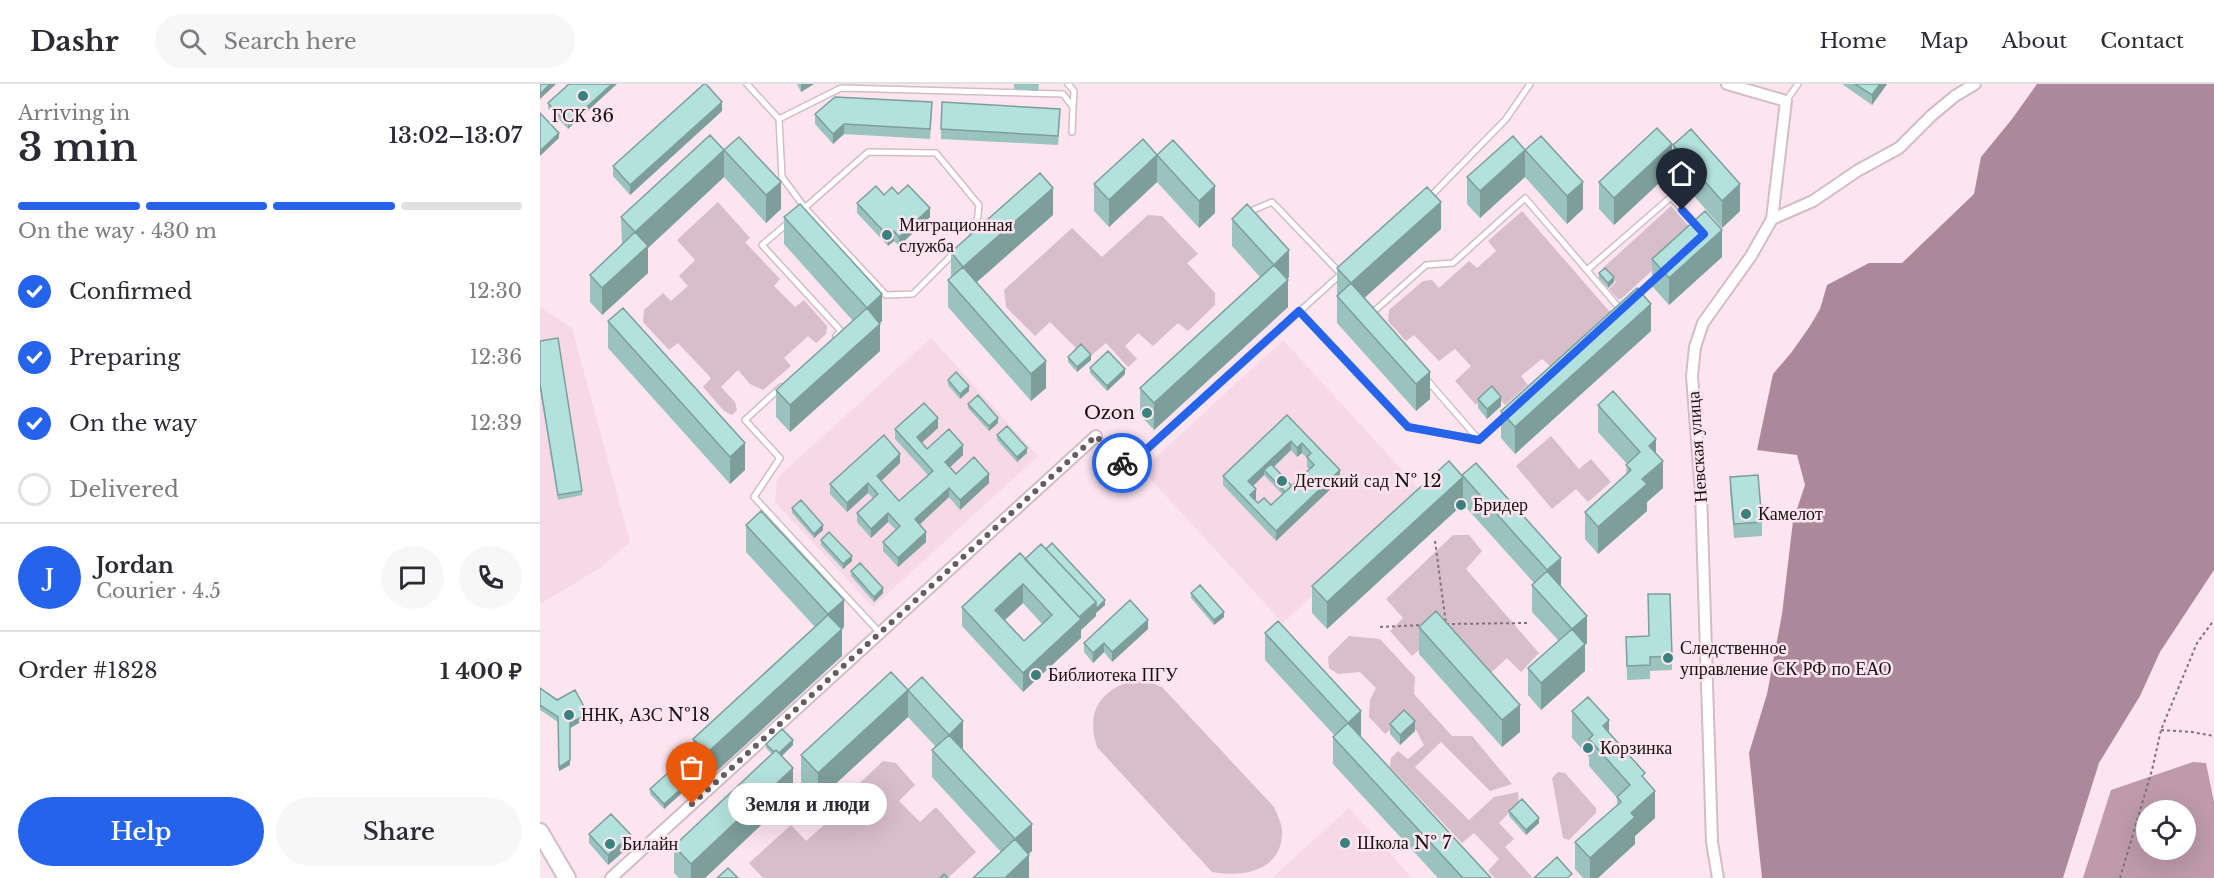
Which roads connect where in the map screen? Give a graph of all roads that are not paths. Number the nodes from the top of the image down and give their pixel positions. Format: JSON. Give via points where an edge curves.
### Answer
{"nodes":[{"id":1,"x":747,"y":84,"type":"edge"},
{"id":2,"x":1068,"y":84,"type":"edge"},
{"id":3,"x":1530,"y":84,"type":"edge"},
{"id":4,"x":1727,"y":84,"type":"edge"},
{"id":5,"x":1798,"y":84,"type":"edge"},
{"id":6,"x":1975,"y":84,"type":"edge"},
{"id":7,"x":1786,"y":101,"type":"junction"},
{"id":8,"x":1073,"y":107,"type":"junction"},
{"id":9,"x":778,"y":119,"type":"junction"},
{"id":10,"x":1072,"y":132,"type":"dead end"},
{"id":11,"x":1421,"y":204,"type":"edge"},
{"id":12,"x":805,"y":208,"type":"junction"},
{"id":13,"x":1251,"y":212,"type":"edge"},
{"id":14,"x":1772,"y":219,"type":"junction"},
{"id":15,"x":1704,"y":234,"type":"edge"},
{"id":16,"x":968,"y":240,"type":"edge"},
{"id":17,"x":960,"y":247,"type":"edge"},
{"id":18,"x":1350,"y":267,"type":"edge"},
{"id":19,"x":1587,"y":270,"type":"junction"},
{"id":20,"x":1662,"y":272,"type":"edge"},
{"id":21,"x":1341,"y":274,"type":"junction"},
{"id":22,"x":1621,"y":310,"type":"junction"},
{"id":23,"x":1299,"y":311,"type":"junction"},
{"id":24,"x":1612,"y":317,"type":"edge"},
{"id":25,"x":1378,"y":324,"type":"edge"},
{"id":26,"x":832,"y":339,"type":"edge"},
{"id":27,"x":1424,"y":377,"type":"edge"},
{"id":28,"x":788,"y":380,"type":"edge"},
{"id":29,"x":1512,"y":409,"type":"edge"},
{"id":30,"x":1096,"y":436,"type":"joint"},
{"id":31,"x":1479,"y":440,"type":"junction"},
{"id":32,"x":880,"y":633,"type":"junction"},
{"id":33,"x":540,"y":832,"type":"edge"},
{"id":34,"x":567,"y":878,"type":"edge"},
{"id":35,"x":611,"y":878,"type":"edge"},
{"id":36,"x":1718,"y":878,"type":"edge"}],
"edges":[{"from":1,"to":9,"type":"lane"},
{"from":2,"to":8,"type":"lane","via":[[1074,91]]},
{"from":3,"to":11,"type":"lane","via":[[1506,119]]},
{"from":4,"to":7,"type":"street"},
{"from":5,"to":7,"type":"lane"},
{"from":6,"to":14,"type":"street","via":[[1931,116],[1899,148],[1813,201]]},
{"from":7,"to":14,"type":"street","name":"Невская улица"},
{"from":8,"to":9,"type":"lane","via":[[1063,94],[841,88]]},
{"from":8,"to":10,"type":"lane"},
{"from":9,"to":12,"type":"lane","via":[[782,177]]},
{"from":12,"to":16,"type":"lane","via":[[868,152],[936,153],[979,205],[976,232]]},
{"from":12,"to":17,"type":"lane","via":[[886,295],[913,294]]},
{"from":12,"to":26,"type":"lane","via":[[762,245],[841,331]]},
{"from":13,"to":21,"type":"lane","via":[[1272,201]]},
{"from":14,"to":36,"type":"street","name":"Невская улица","via":[[1751,256],[1702,322],[1692,376],[1701,492],[1712,842]]},
{"from":15,"to":19,"type":"lane","via":[[1671,197]]},
{"from":18,"to":21,"type":"lane"},
{"from":19,"to":22,"type":"lane"},
{"from":19,"to":25,"type":"lane","via":[[1525,198],[1453,263],[1426,265],[1370,315]]},
{"from":20,"to":22,"type":"lane"},
{"from":21,"to":23,"type":"lane"},
{"from":22,"to":24,"type":"lane"},
{"from":23,"to":30,"type":"lane","via":[[1126,468]]},
{"from":23,"to":31,"type":"lane","via":[[1408,427]]},
{"from":27,"to":31,"type":"lane"},
{"from":28,"to":32,"type":"lane","via":[[745,420],[780,458],[754,497]]},
{"from":29,"to":31,"type":"lane"},
{"from":30,"to":32,"type":"street"},
{"from":32,"to":35,"type":"street"},
{"from":33,"to":34,"type":"main road"}]}
